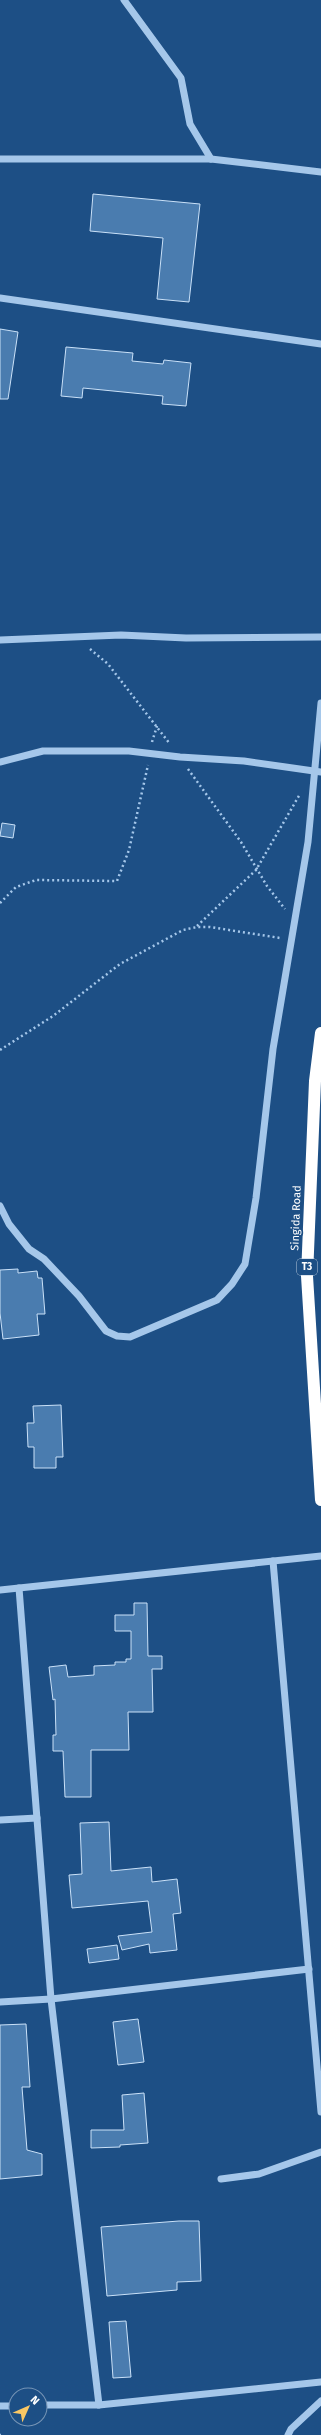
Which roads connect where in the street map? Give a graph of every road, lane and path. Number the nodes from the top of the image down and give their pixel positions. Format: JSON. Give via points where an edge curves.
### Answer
{"nodes":[{"id":1,"x":124,"y":0,"type":"edge"},
{"id":2,"x":0,"y":159,"type":"edge"},
{"id":3,"x":211,"y":159,"type":"junction"},
{"id":4,"x":321,"y":172,"type":"edge"},
{"id":5,"x":0,"y":298,"type":"edge"},
{"id":6,"x":321,"y":344,"type":"edge"},
{"id":7,"x":321,"y":637,"type":"edge"},
{"id":8,"x":0,"y":640,"type":"edge"},
{"id":9,"x":321,"y":703,"type":"edge"},
{"id":10,"x":157,"y":726,"type":"dead end"},
{"id":11,"x":150,"y":752,"type":"junction"},
{"id":12,"x":0,"y":762,"type":"edge"},
{"id":13,"x":318,"y":772,"type":"edge"},
{"id":14,"x":256,"y":870,"type":"junction"},
{"id":15,"x":0,"y":902,"type":"edge"},
{"id":16,"x":295,"y":922,"type":"junction"},
{"id":17,"x":197,"y":927,"type":"junction"},
{"id":18,"x":292,"y":940,"type":"junction"},
{"id":19,"x":321,"y":1033,"type":"edge"},
{"id":20,"x":0,"y":1050,"type":"edge"},
{"id":21,"x":0,"y":1206,"type":"edge"},
{"id":22,"x":321,"y":1500,"type":"edge"},
{"id":23,"x":321,"y":1556,"type":"edge"},
{"id":24,"x":273,"y":1561,"type":"junction"},
{"id":25,"x":19,"y":1588,"type":"junction"},
{"id":26,"x":0,"y":1590,"type":"edge"},
{"id":27,"x":37,"y":1818,"type":"junction"},
{"id":28,"x":0,"y":1820,"type":"edge"},
{"id":29,"x":309,"y":1969,"type":"junction"},
{"id":30,"x":51,"y":1999,"type":"junction"},
{"id":31,"x":0,"y":2002,"type":"edge"},
{"id":32,"x":321,"y":2112,"type":"edge"},
{"id":33,"x":321,"y":2152,"type":"edge"},
{"id":34,"x":221,"y":2179,"type":"dead end"},
{"id":35,"x":321,"y":2382,"type":"edge"},
{"id":36,"x":321,"y":2401,"type":"edge"},
{"id":37,"x":99,"y":2405,"type":"junction"},
{"id":38,"x":48,"y":2406,"type":"edge"},
{"id":39,"x":288,"y":2435,"type":"edge"}],
"edges":[{"from":1,"to":3,"type":"street","via":[[181,78],[190,124]]},
{"from":2,"to":3,"type":"street"},
{"from":3,"to":4,"type":"street"},
{"from":5,"to":6,"type":"street"},
{"from":7,"to":8,"type":"street","via":[[186,638],[121,635]]},
{"from":9,"to":13,"type":"street"},
{"from":10,"to":11,"type":"path"},
{"from":11,"to":12,"type":"street","via":[[43,751]]},
{"from":11,"to":13,"type":"street","via":[[180,757],[244,761]]},
{"from":11,"to":15,"type":"path","via":[[136,825],[117,881],[36,880],[16,887]]},
{"from":13,"to":14,"type":"path","via":[[298,796]]},
{"from":13,"to":16,"type":"street"},
{"from":14,"to":16,"type":"path"},
{"from":14,"to":17,"type":"path"},
{"from":16,"to":18,"type":"street"},
{"from":17,"to":18,"type":"path"},
{"from":17,"to":20,"type":"path","via":[[162,941],[120,964],[53,1016]]},
{"from":18,"to":21,"type":"street","via":[[273,1049],[256,1198],[245,1264],[232,1284],[217,1300],[130,1337],[117,1336],[106,1331],[79,1296],[44,1259],[29,1249],[9,1224]]},
{"from":19,"to":22,"type":"highway","name":"Singida Road","number":"T3","via":[[315,1081],[307,1276]]},
{"from":23,"to":24,"type":"street"},
{"from":24,"to":25,"type":"street"},
{"from":24,"to":29,"type":"street"},
{"from":25,"to":26,"type":"street"},
{"from":25,"to":27,"type":"street"},
{"from":27,"to":28,"type":"street"},
{"from":27,"to":30,"type":"street"},
{"from":29,"to":30,"type":"street"},
{"from":29,"to":32,"type":"street"},
{"from":30,"to":31,"type":"street"},
{"from":30,"to":37,"type":"street"},
{"from":33,"to":34,"type":"street","via":[[259,2174]]},
{"from":35,"to":37,"type":"street"},
{"from":36,"to":39,"type":"street","via":[[291,2429]]},
{"from":37,"to":38,"type":"street"}]}
